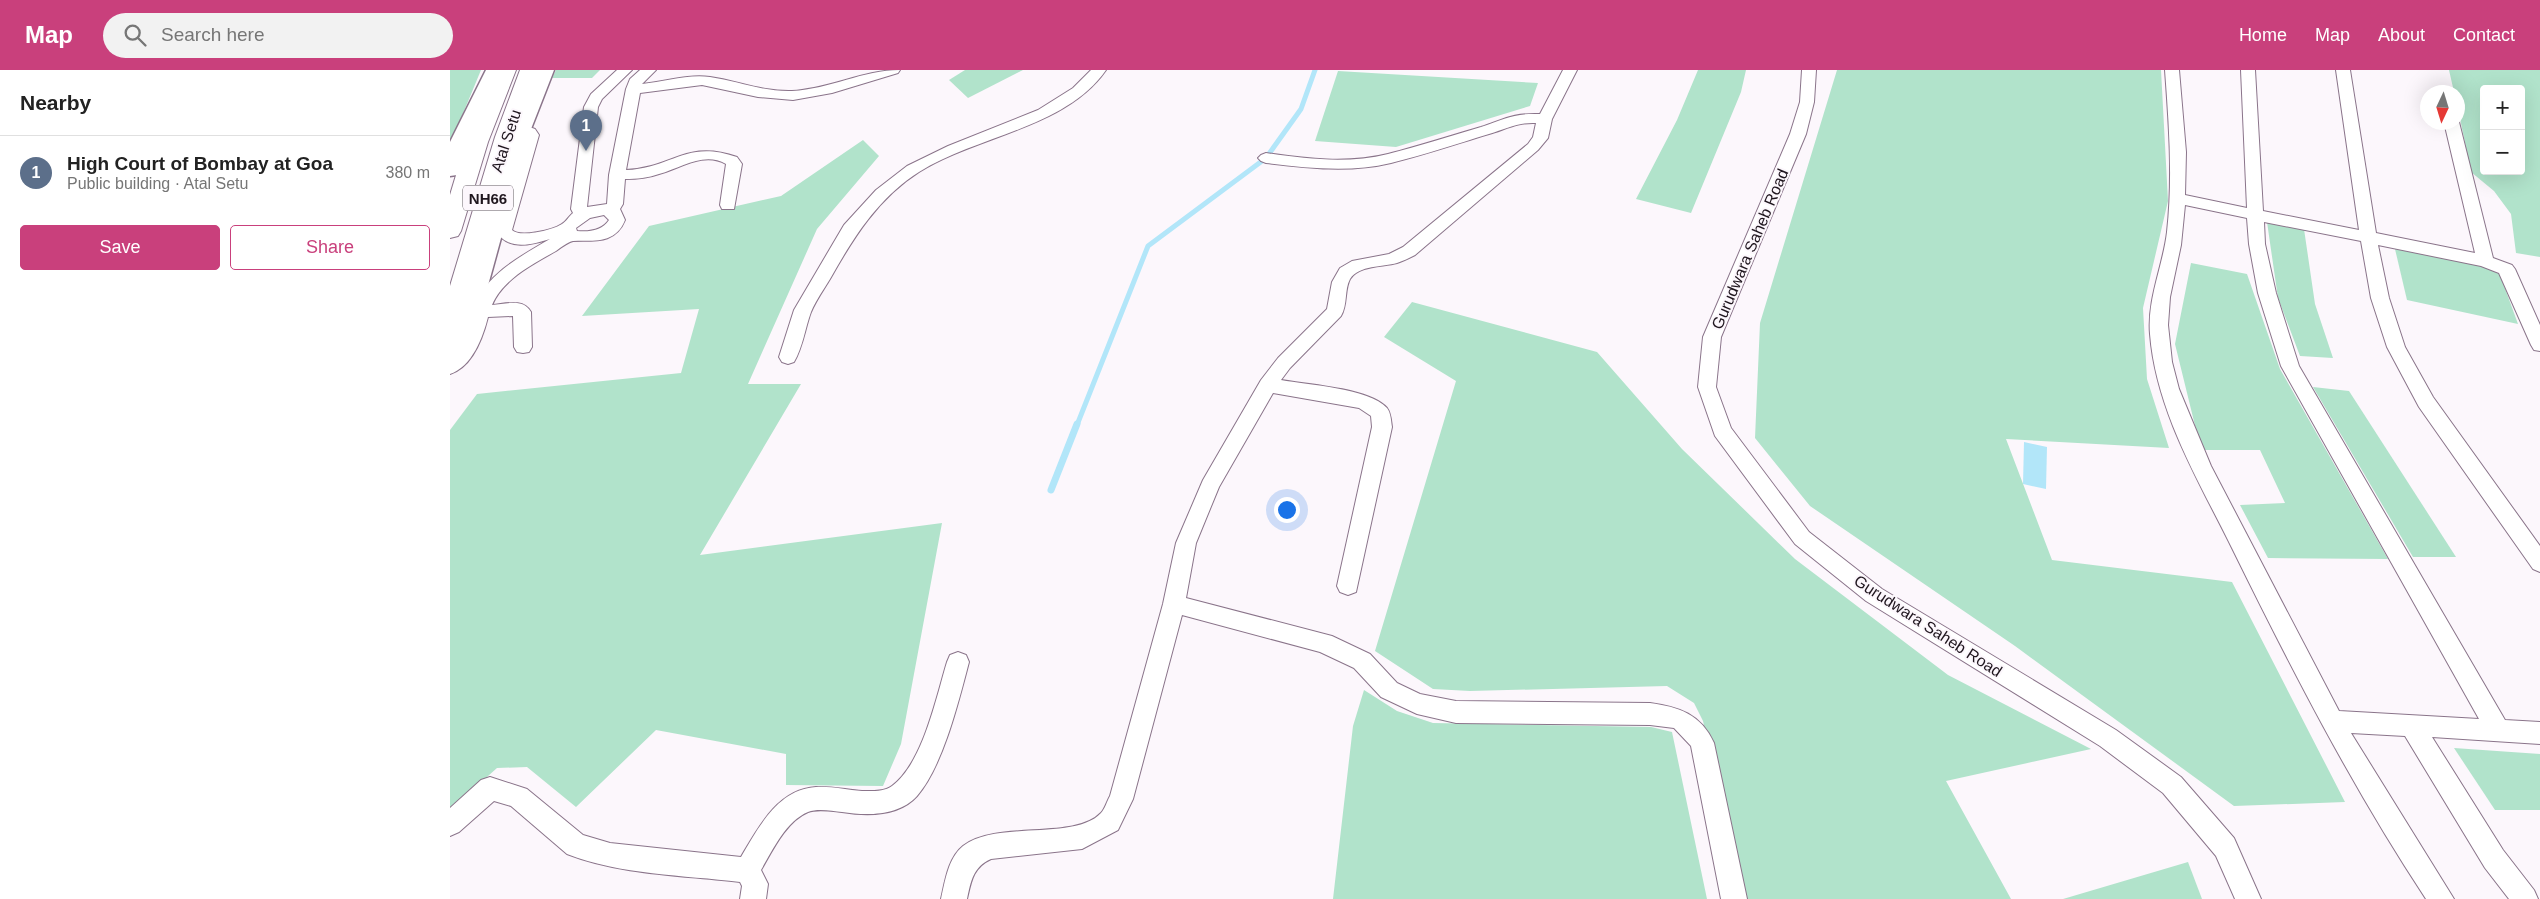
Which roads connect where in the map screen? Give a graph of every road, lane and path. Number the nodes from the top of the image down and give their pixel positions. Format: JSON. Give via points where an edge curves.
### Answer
{"nodes":[{"id":1,"x":495,"y":70,"type":"edge"},
{"id":2,"x":506,"y":70,"type":"edge"},
{"id":3,"x":530,"y":70,"type":"edge"},
{"id":4,"x":545,"y":70,"type":"edge"},
{"id":5,"x":625,"y":70,"type":"edge"},
{"id":6,"x":649,"y":70,"type":"edge"},
{"id":7,"x":893,"y":70,"type":"edge"},
{"id":8,"x":1099,"y":70,"type":"edge"},
{"id":9,"x":1570,"y":70,"type":"edge"},
{"id":10,"x":1809,"y":70,"type":"edge"},
{"id":11,"x":2172,"y":70,"type":"edge"},
{"id":12,"x":2248,"y":70,"type":"edge"},
{"id":13,"x":2342,"y":70,"type":"edge"},
{"id":14,"x":633,"y":88,"type":"junction"},
{"id":15,"x":1546,"y":119,"type":"junction"},
{"id":16,"x":522,"y":129,"type":"junction"},
{"id":17,"x":2453,"y":130,"type":"edge"},
{"id":18,"x":1266,"y":158,"type":"dead end"},
{"id":19,"x":450,"y":170,"type":"edge"},
{"id":20,"x":617,"y":175,"type":"junction"},
{"id":21,"x":2178,"y":199,"type":"junction"},
{"id":22,"x":728,"y":205,"type":"dead end"},
{"id":23,"x":610,"y":211,"type":"junction"},
{"id":24,"x":2254,"y":213,"type":"junction"},
{"id":25,"x":582,"y":215,"type":"junction"},
{"id":26,"x":450,"y":230,"type":"edge"},
{"id":27,"x":569,"y":231,"type":"junction"},
{"id":28,"x":2368,"y":237,"type":"junction"},
{"id":29,"x":2485,"y":261,"type":"junction"},
{"id":30,"x":476,"y":311,"type":"junction"},
{"id":31,"x":450,"y":327,"type":"edge"},
{"id":32,"x":2540,"y":345,"type":"edge"},
{"id":33,"x":523,"y":347,"type":"dead end"},
{"id":34,"x":788,"y":357,"type":"dead end"},
{"id":35,"x":450,"y":362,"type":"edge"},
{"id":36,"x":450,"y":367,"type":"edge"},
{"id":37,"x":1268,"y":385,"type":"junction"},
{"id":38,"x":2540,"y":563,"type":"edge"},
{"id":39,"x":1348,"y":586,"type":"dead end"},
{"id":40,"x":1174,"y":604,"type":"junction"},
{"id":41,"x":958,"y":662,"type":"dead end"},
{"id":42,"x":2333,"y":721,"type":"junction"},
{"id":43,"x":2412,"y":726,"type":"junction"},
{"id":44,"x":2499,"y":732,"type":"junction"},
{"id":45,"x":2540,"y":733,"type":"edge"},
{"id":46,"x":450,"y":824,"type":"edge"},
{"id":47,"x":746,"y":870,"type":"junction"},
{"id":48,"x":753,"y":899,"type":"edge"},
{"id":49,"x":954,"y":899,"type":"edge"},
{"id":50,"x":1734,"y":899,"type":"edge"},
{"id":51,"x":2248,"y":899,"type":"edge"},
{"id":52,"x":2441,"y":899,"type":"edge"},
{"id":53,"x":2525,"y":899,"type":"edge"}],
"edges":[{"from":1,"to":19,"type":"main road","via":[[455,152]]},
{"from":2,"to":26,"type":"highway","name":"Atal Setu","number":"NH66","via":[[477,142]]},
{"from":3,"to":31,"type":"highway","name":"Atal Setu","number":"NH66","via":[[505,137]]},
{"from":4,"to":16,"type":"main road"},
{"from":5,"to":25,"type":"street","via":[[596,97],[592,106],[579,209]]},
{"from":6,"to":14,"type":"street"},
{"from":7,"to":14,"type":"street","via":[[822,93],[794,97],[700,81],[648,89]]},
{"from":8,"to":34,"type":"street","via":[[1078,91],[1042,113],[913,168],[882,194],[850,229],[808,302]]},
{"from":9,"to":15,"type":"street"},
{"from":10,"to":51,"type":"street","name":"Gurudwara Saheb Road","via":[[1808,102],[1798,134],[1712,337],[1707,387],[1722,431],[1802,538],[1874,595],[2108,738],[2172,785],[2225,847]]},
{"from":11,"to":21,"type":"street"},
{"from":12,"to":24,"type":"street"},
{"from":13,"to":28,"type":"street"},
{"from":14,"to":20,"type":"street"},
{"from":15,"to":18,"type":"street","via":[[1507,121],[1388,158],[1337,164]]},
{"from":15,"to":37,"type":"street","via":[[1540,138],[1533,147],[1409,251],[1395,258],[1357,265],[1343,276],[1338,288],[1340,302],[1336,312],[1284,363]]},
{"from":16,"to":27,"type":"street","via":[[531,135],[504,231],[512,238],[528,240]]},
{"from":16,"to":30,"type":"main road"},
{"from":17,"to":29,"type":"street"},
{"from":20,"to":22,"type":"street","via":[[655,171],[695,154],[724,156],[734,164]]},
{"from":20,"to":23,"type":"street","via":[[614,204]]},
{"from":21,"to":24,"type":"street"},
{"from":21,"to":42,"type":"street","via":[[2171,258],[2160,294],[2159,334],[2179,415],[2199,462]]},
{"from":23,"to":25,"type":"street","via":[[597,210]]},
{"from":23,"to":27,"type":"street","via":[[617,216],[610,229],[588,238]]},
{"from":24,"to":28,"type":"street"},
{"from":24,"to":44,"type":"street","via":[[2267,293],[2290,366]]},
{"from":25,"to":27,"type":"street"},
{"from":27,"to":30,"type":"street","via":[[500,281]]},
{"from":28,"to":29,"type":"street"},
{"from":28,"to":38,"type":"street","via":[[2380,298],[2396,347],[2426,402]]},
{"from":29,"to":32,"type":"street","via":[[2506,268]]},
{"from":30,"to":33,"type":"street","via":[[520,309]]},
{"from":30,"to":35,"type":"main road"},
{"from":30,"to":36,"type":"street","via":[[467,349]]},
{"from":37,"to":39,"type":"street","via":[[1364,402],[1380,413],[1382,427]]},
{"from":37,"to":40,"type":"street","via":[[1210,486],[1186,543]]},
{"from":40,"to":49,"type":"street","via":[[1121,799],[1109,822],[1082,837],[990,847],[972,855],[960,872]]},
{"from":40,"to":50,"type":"street","via":[[1324,643],[1362,661],[1389,690],[1417,704],[1456,712],[1650,714],[1674,717],[1690,724],[1702,743]]},
{"from":41,"to":47,"type":"street","via":[[928,756],[899,796],[870,804],[812,799],[797,803],[783,815]]},
{"from":42,"to":43,"type":"street"},
{"from":42,"to":52,"type":"street","via":[[2414,860]]},
{"from":43,"to":44,"type":"street"},
{"from":43,"to":53,"type":"street","via":[[2494,859]]},
{"from":44,"to":45,"type":"street"},
{"from":46,"to":47,"type":"street","via":[[490,788],[518,797],[576,845],[610,855]]},
{"from":47,"to":48,"type":"street","via":[[755,884]]}]}
